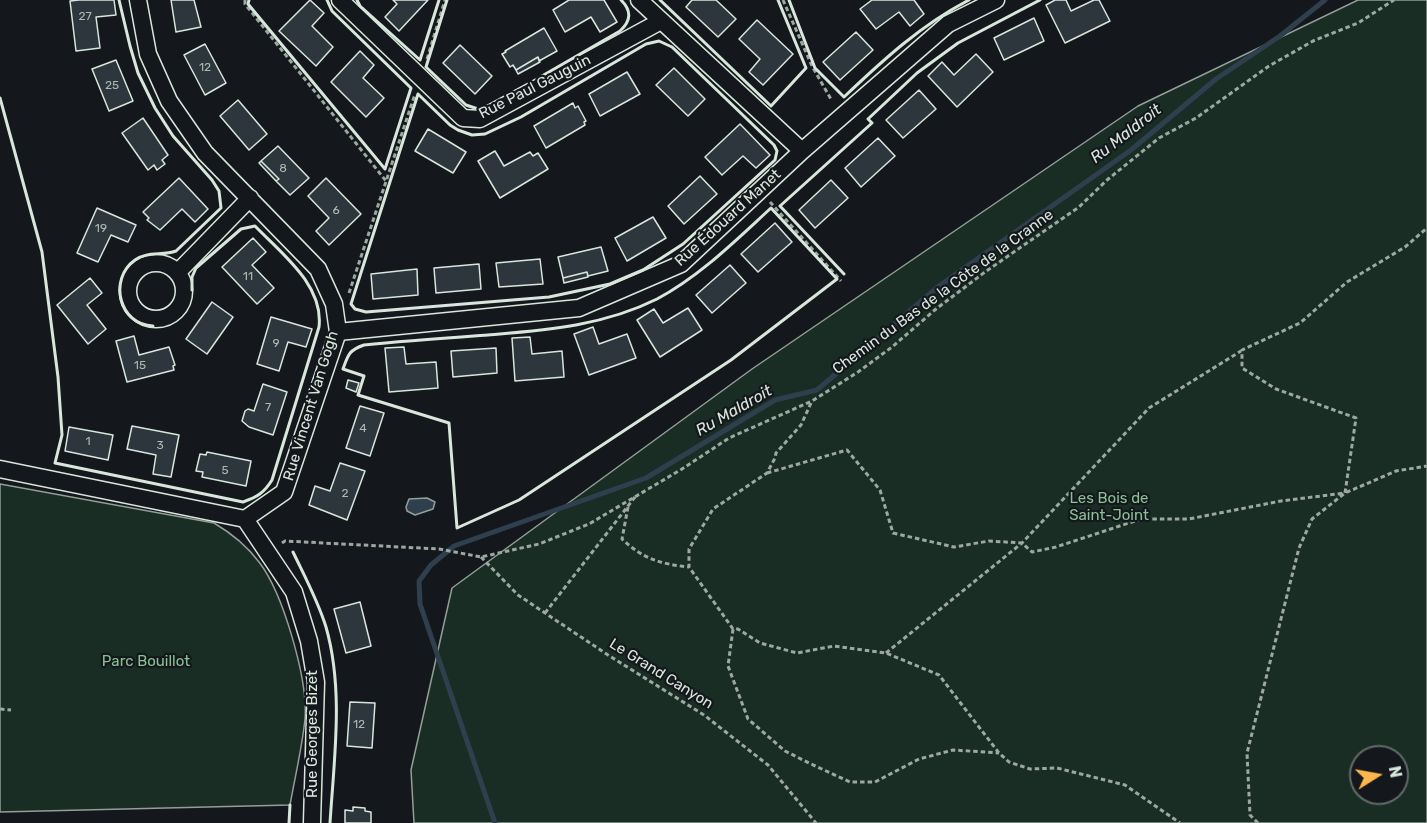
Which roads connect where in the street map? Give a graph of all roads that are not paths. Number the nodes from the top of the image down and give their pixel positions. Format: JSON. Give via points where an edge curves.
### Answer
{"nodes":[{"id":1,"x":138,"y":0,"type":"edge"},
{"id":2,"x":340,"y":0,"type":"edge"},
{"id":3,"x":639,"y":0,"type":"edge"},
{"id":4,"x":996,"y":0,"type":"edge"},
{"id":5,"x":661,"y":21,"type":"junction"},
{"id":6,"x":802,"y":151,"type":"junction"},
{"id":7,"x":250,"y":198,"type":"junction"},
{"id":8,"x":177,"y":272,"type":"dead end"},
{"id":9,"x":338,"y":332,"type":"junction"},
{"id":10,"x":0,"y":469,"type":"edge"},
{"id":11,"x":245,"y":519,"type":"junction"},
{"id":12,"x":312,"y":823,"type":"edge"}],
"edges":[{"from":1,"to":7,"type":"street","name":"Rue Vincent Van Gogh","via":[[148,54],[169,101],[205,153]]},
{"from":2,"to":5,"type":"street","name":"Rue Paul Gauguin","via":[[463,118],[480,119]]},
{"from":3,"to":5,"type":"street"},
{"from":4,"to":6,"type":"street","name":"Rue Édouard Manet","via":[[948,24]]},
{"from":5,"to":6,"type":"street"},
{"from":6,"to":9,"type":"street","name":"Rue Édouard Manet","via":[[681,264],[579,308]]},
{"from":7,"to":8,"type":"street"},
{"from":7,"to":9,"type":"street","name":"Rue Vincent Van Gogh","via":[[318,269],[334,304]]},
{"from":9,"to":11,"type":"street","name":"Rue Vincent Van Gogh","via":[[284,492]]},
{"from":10,"to":11,"type":"street"},
{"from":11,"to":12,"type":"street","name":"Rue Georges Bizet","via":[[294,592],[311,651],[316,682]]}]}
